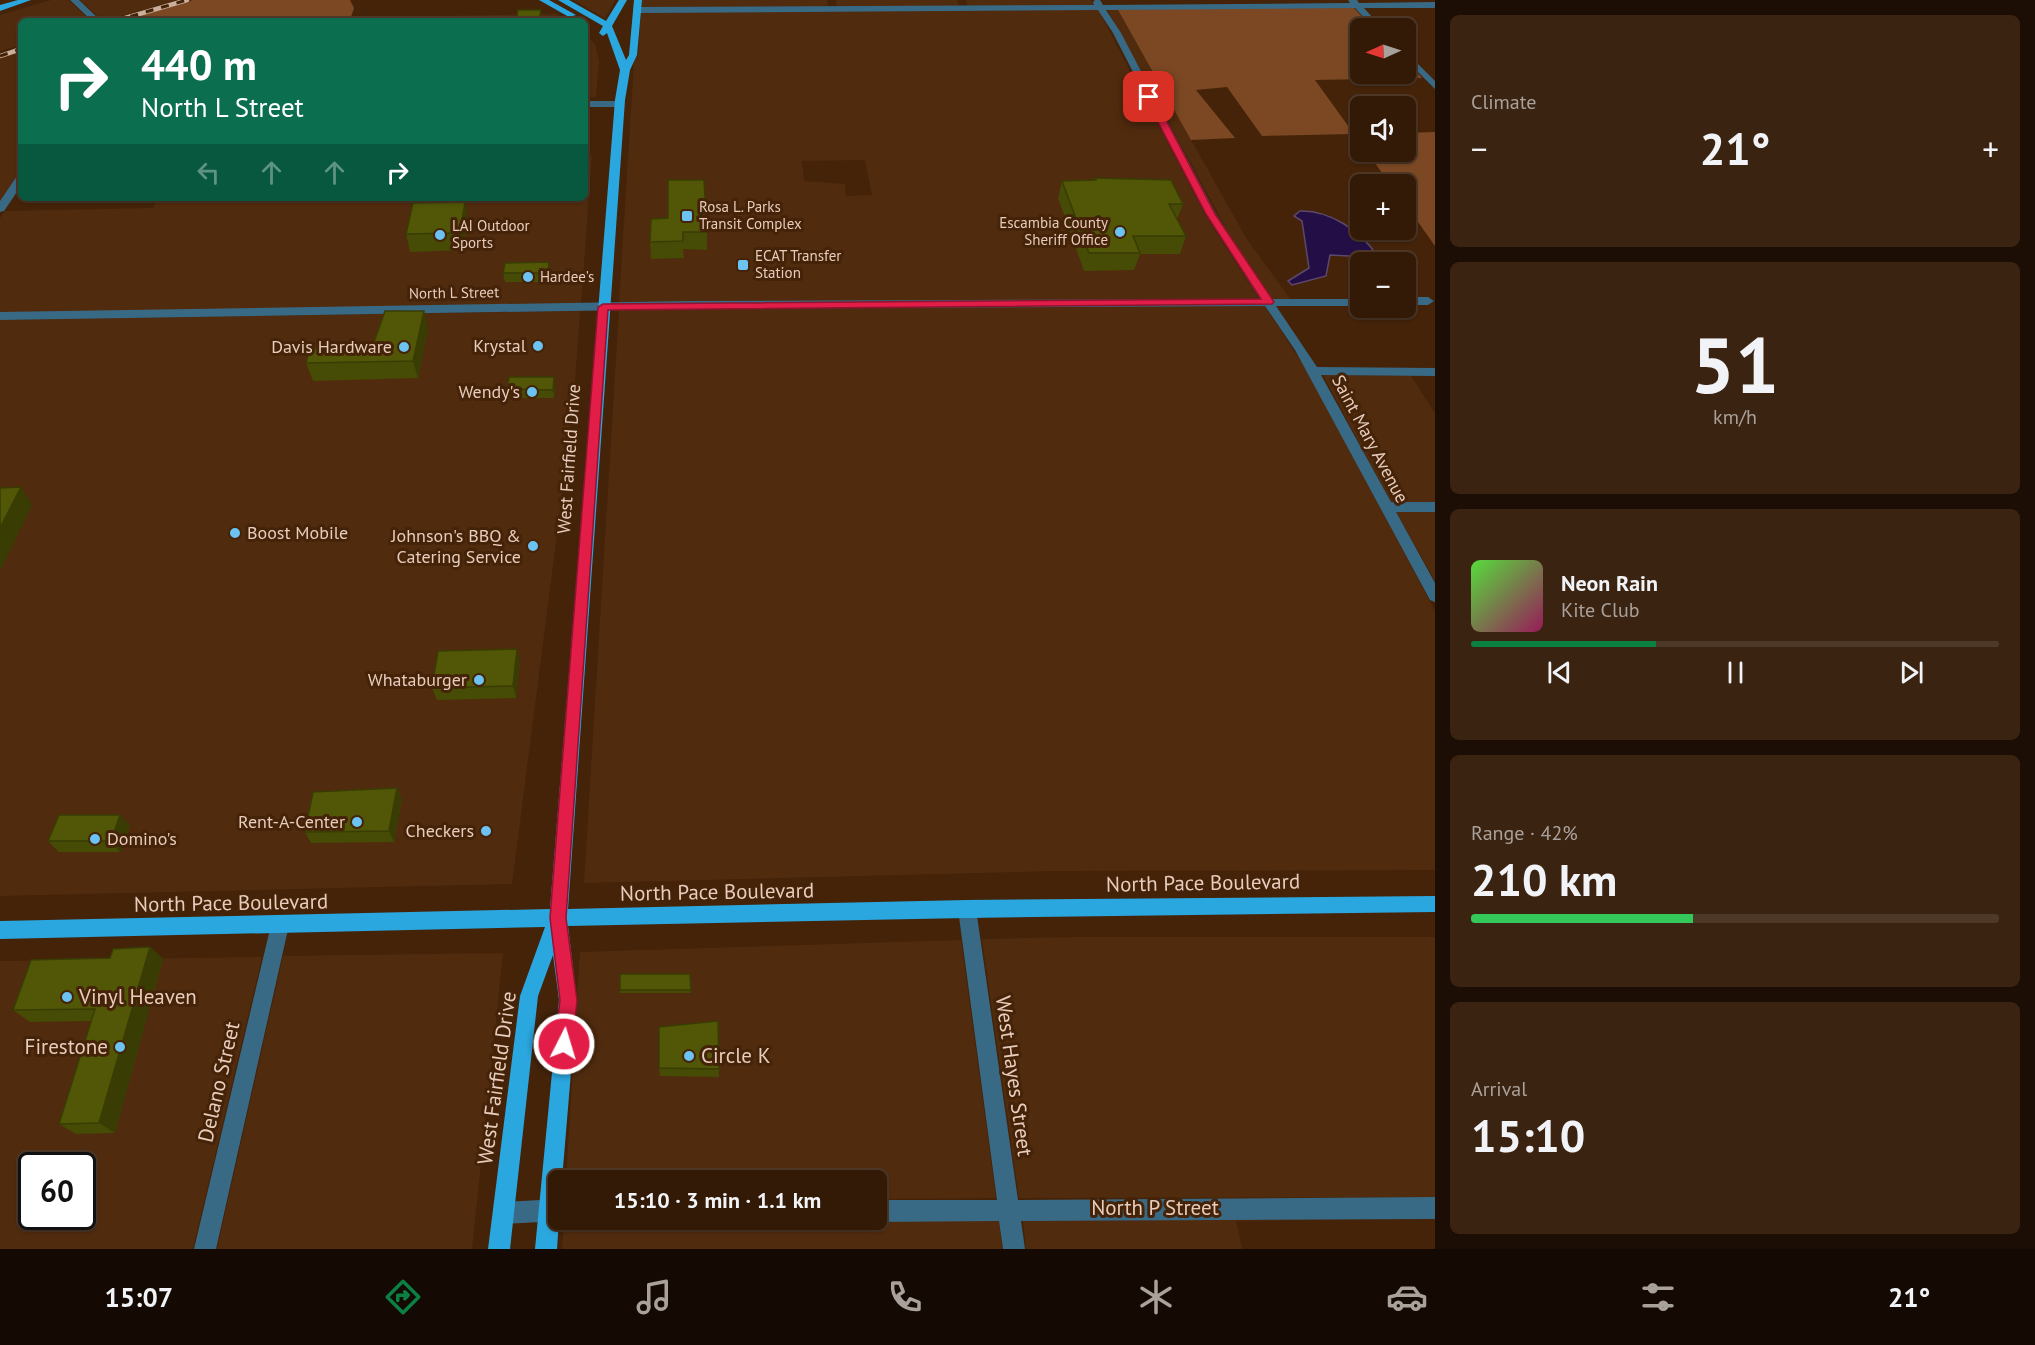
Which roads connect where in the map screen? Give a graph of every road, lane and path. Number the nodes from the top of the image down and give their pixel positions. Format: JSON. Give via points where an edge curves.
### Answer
{"nodes":[{"id":1,"x":27,"y":0,"type":"edge"},
{"id":2,"x":74,"y":0,"type":"edge"},
{"id":3,"x":543,"y":0,"type":"edge"},
{"id":4,"x":562,"y":0,"type":"edge"},
{"id":5,"x":623,"y":0,"type":"edge"},
{"id":6,"x":638,"y":0,"type":"edge"},
{"id":7,"x":831,"y":0,"type":"edge"},
{"id":8,"x":1354,"y":2,"type":"edge"},
{"id":9,"x":1225,"y":3,"type":"edge"},
{"id":10,"x":963,"y":4,"type":"edge"},
{"id":11,"x":1098,"y":4,"type":"edge"},
{"id":12,"x":1435,"y":5,"type":"edge"},
{"id":13,"x":0,"y":8,"type":"edge"},
{"id":14,"x":637,"y":10,"type":"junction"},
{"id":15,"x":833,"y":10,"type":"junction"},
{"id":16,"x":94,"y":18,"type":"edge"},
{"id":17,"x":577,"y":18,"type":"edge"},
{"id":18,"x":1369,"y":18,"type":"edge"},
{"id":19,"x":588,"y":23,"type":"edge"},
{"id":20,"x":605,"y":29,"type":"junction"},
{"id":21,"x":1416,"y":66,"type":"edge"},
{"id":22,"x":625,"y":70,"type":"junction"},
{"id":23,"x":1435,"y":86,"type":"edge"},
{"id":24,"x":588,"y":100,"type":"edge"},
{"id":25,"x":620,"y":102,"type":"junction"},
{"id":26,"x":588,"y":104,"type":"edge"},
{"id":27,"x":18,"y":182,"type":"edge"},
{"id":28,"x":0,"y":209,"type":"edge"},
{"id":29,"x":1416,"y":301,"type":"edge"},
{"id":30,"x":1428,"y":301,"type":"dead end"},
{"id":31,"x":1268,"y":302,"type":"junction"},
{"id":32,"x":1350,"y":302,"type":"edge"},
{"id":33,"x":603,"y":307,"type":"junction"},
{"id":34,"x":0,"y":316,"type":"edge"},
{"id":35,"x":1314,"y":371,"type":"junction"},
{"id":36,"x":1435,"y":372,"type":"edge"},
{"id":37,"x":1386,"y":507,"type":"junction"},
{"id":38,"x":1435,"y":507,"type":"edge"},
{"id":39,"x":1435,"y":596,"type":"edge"},
{"id":40,"x":1435,"y":904,"type":"edge"},
{"id":41,"x":967,"y":909,"type":"junction"},
{"id":42,"x":558,"y":918,"type":"junction"},
{"id":43,"x":280,"y":925,"type":"junction"},
{"id":44,"x":0,"y":930,"type":"edge"},
{"id":45,"x":557,"y":1170,"type":"edge"},
{"id":46,"x":1435,"y":1208,"type":"edge"},
{"id":47,"x":548,"y":1210,"type":"edge"},
{"id":48,"x":887,"y":1210,"type":"edge"},
{"id":49,"x":1009,"y":1210,"type":"junction"},
{"id":50,"x":504,"y":1213,"type":"junction"},
{"id":51,"x":550,"y":1230,"type":"edge"},
{"id":52,"x":205,"y":1249,"type":"edge"},
{"id":53,"x":499,"y":1249,"type":"edge"},
{"id":54,"x":546,"y":1249,"type":"edge"},
{"id":55,"x":1014,"y":1249,"type":"edge"}],
"edges":[{"from":1,"to":13,"type":"main road"},
{"from":2,"to":16,"type":"street"},
{"from":3,"to":17,"type":"main road","name":"West Fairfield Drive"},
{"from":4,"to":20,"type":"main road","name":"West Fairfield Drive"},
{"from":5,"to":20,"type":"main road"},
{"from":6,"to":14,"type":"main road"},
{"from":7,"to":15,"type":"street"},
{"from":8,"to":9,"type":"street"},
{"from":8,"to":12,"type":"street"},
{"from":8,"to":18,"type":"street"},
{"from":9,"to":11,"type":"street"},
{"from":10,"to":11,"type":"street"},
{"from":10,"to":15,"type":"street"},
{"from":11,"to":31,"type":"street","name":"Saint Mary Avenue","via":[[1210,214]]},
{"from":14,"to":15,"type":"street"},
{"from":14,"to":22,"type":"main road","via":[[633,55]]},
{"from":19,"to":20,"type":"main road","name":"West Fairfield Drive"},
{"from":20,"to":22,"type":"main road","name":"West Fairfield Drive","via":[[616,42]]},
{"from":21,"to":23,"type":"street"},
{"from":22,"to":25,"type":"main road","name":"West Fairfield Drive"},
{"from":24,"to":25,"type":"street"},
{"from":25,"to":26,"type":"street"},
{"from":25,"to":33,"type":"main road","name":"West Fairfield Drive"},
{"from":27,"to":28,"type":"street"},
{"from":29,"to":30,"type":"street"},
{"from":31,"to":32,"type":"street","name":"North L Street"},
{"from":31,"to":33,"type":"street","name":"North L Street"},
{"from":31,"to":35,"type":"street","name":"Saint Mary Avenue"},
{"from":33,"to":34,"type":"street","name":"North L Street"},
{"from":33,"to":42,"type":"main road","name":"West Fairfield Drive"},
{"from":35,"to":36,"type":"street"},
{"from":35,"to":37,"type":"street","name":"Saint Mary Avenue"},
{"from":37,"to":38,"type":"street"},
{"from":37,"to":39,"type":"street","name":"Saint Mary Avenue"},
{"from":40,"to":41,"type":"main road","name":"North Pace Boulevard"},
{"from":41,"to":42,"type":"main road","name":"North Pace Boulevard"},
{"from":41,"to":49,"type":"street","name":"West Hayes Street"},
{"from":42,"to":43,"type":"main road","name":"North Pace Boulevard"},
{"from":42,"to":45,"type":"main road","name":"West Fairfield Drive","via":[[568,1000]]},
{"from":42,"to":50,"type":"main road","name":"West Fairfield Drive","via":[[529,996]]},
{"from":43,"to":44,"type":"main road","name":"North Pace Boulevard"},
{"from":43,"to":52,"type":"street","name":"Delano Street"},
{"from":46,"to":49,"type":"street","name":"North P Street"},
{"from":47,"to":50,"type":"street"},
{"from":48,"to":49,"type":"street","name":"North P Street"},
{"from":49,"to":55,"type":"street","name":"West Hayes Street"},
{"from":50,"to":53,"type":"main road","name":"West Fairfield Drive"},
{"from":51,"to":54,"type":"main road","name":"West Fairfield Drive"}]}
